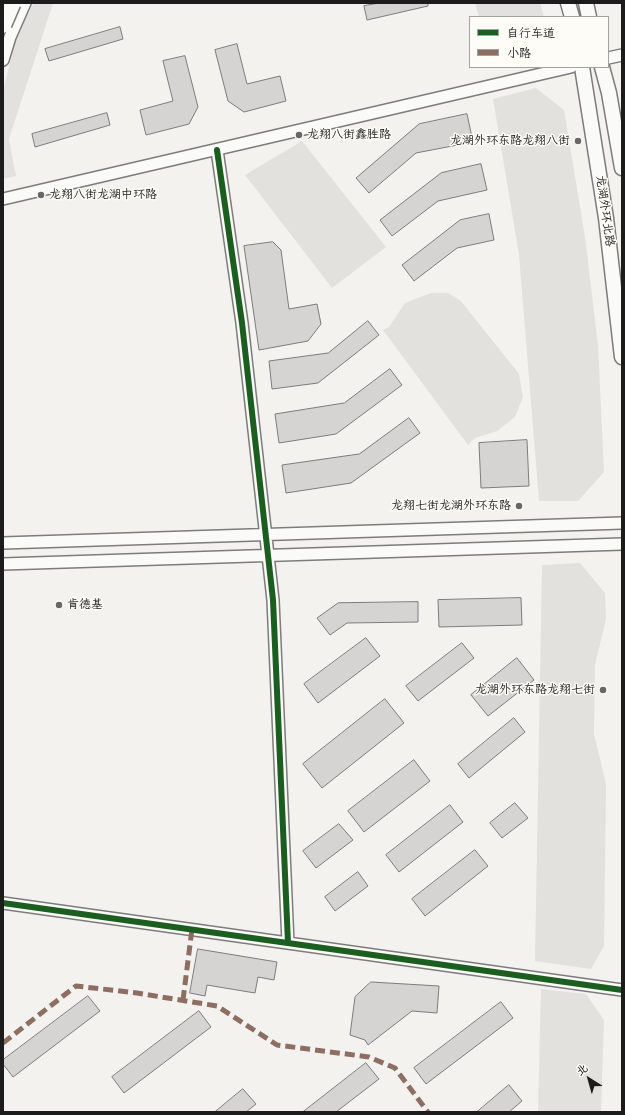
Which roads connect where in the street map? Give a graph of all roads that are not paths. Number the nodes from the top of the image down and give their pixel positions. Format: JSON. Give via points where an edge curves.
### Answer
{"nodes":[{"id":1,"x":568,"y":3,"type":"edge"},
{"id":2,"x":586,"y":3,"type":"edge"},
{"id":3,"x":19,"y":4,"type":"edge"},
{"id":4,"x":572,"y":16,"type":"edge"},
{"id":5,"x":589,"y":16,"type":"edge"},
{"id":6,"x":3,"y":24,"type":"edge"},
{"id":7,"x":622,"y":55,"type":"edge"},
{"id":8,"x":609,"y":58,"type":"edge"},
{"id":9,"x":3,"y":60,"type":"edge"},
{"id":10,"x":567,"y":68,"type":"edge"},
{"id":11,"x":582,"y":68,"type":"edge"},
{"id":12,"x":602,"y":68,"type":"edge"},
{"id":13,"x":217,"y":150,"type":"junction"},
{"id":14,"x":622,"y":168,"type":"edge"},
{"id":15,"x":3,"y":200,"type":"edge"},
{"id":16,"x":622,"y":356,"type":"edge"},
{"id":17,"x":622,"y":522,"type":"edge"},
{"id":18,"x":266,"y":534,"type":"junction"},
{"id":19,"x":3,"y":543,"type":"edge"},
{"id":20,"x":622,"y":544,"type":"edge"},
{"id":21,"x":268,"y":555,"type":"junction"},
{"id":22,"x":3,"y":564,"type":"edge"},
{"id":23,"x":3,"y":903,"type":"edge"},
{"id":24,"x":288,"y":943,"type":"junction"},
{"id":25,"x":622,"y":990,"type":"edge"}],
"edges":[{"from":1,"to":4,"type":"main road"},
{"from":2,"to":5,"type":"main road"},
{"from":3,"to":6,"type":"highway","bridge":true},
{"from":3,"to":9,"type":"street"},
{"from":7,"to":8,"type":"street"},
{"from":10,"to":13,"type":"street"},
{"from":11,"to":16,"type":"main road","name":"龙湖外环北路","via":[[606,218]]},
{"from":12,"to":14,"type":"main road","name":"龙湖外环北路"},
{"from":13,"to":15,"type":"street"},
{"from":13,"to":18,"type":"street","via":[[242,323]]},
{"from":17,"to":18,"type":"street"},
{"from":18,"to":19,"type":"street"},
{"from":18,"to":21,"type":"street"},
{"from":20,"to":21,"type":"street"},
{"from":21,"to":22,"type":"street"},
{"from":21,"to":24,"type":"street","via":[[273,600]]},
{"from":23,"to":24,"type":"street"},
{"from":24,"to":25,"type":"street"}]}
